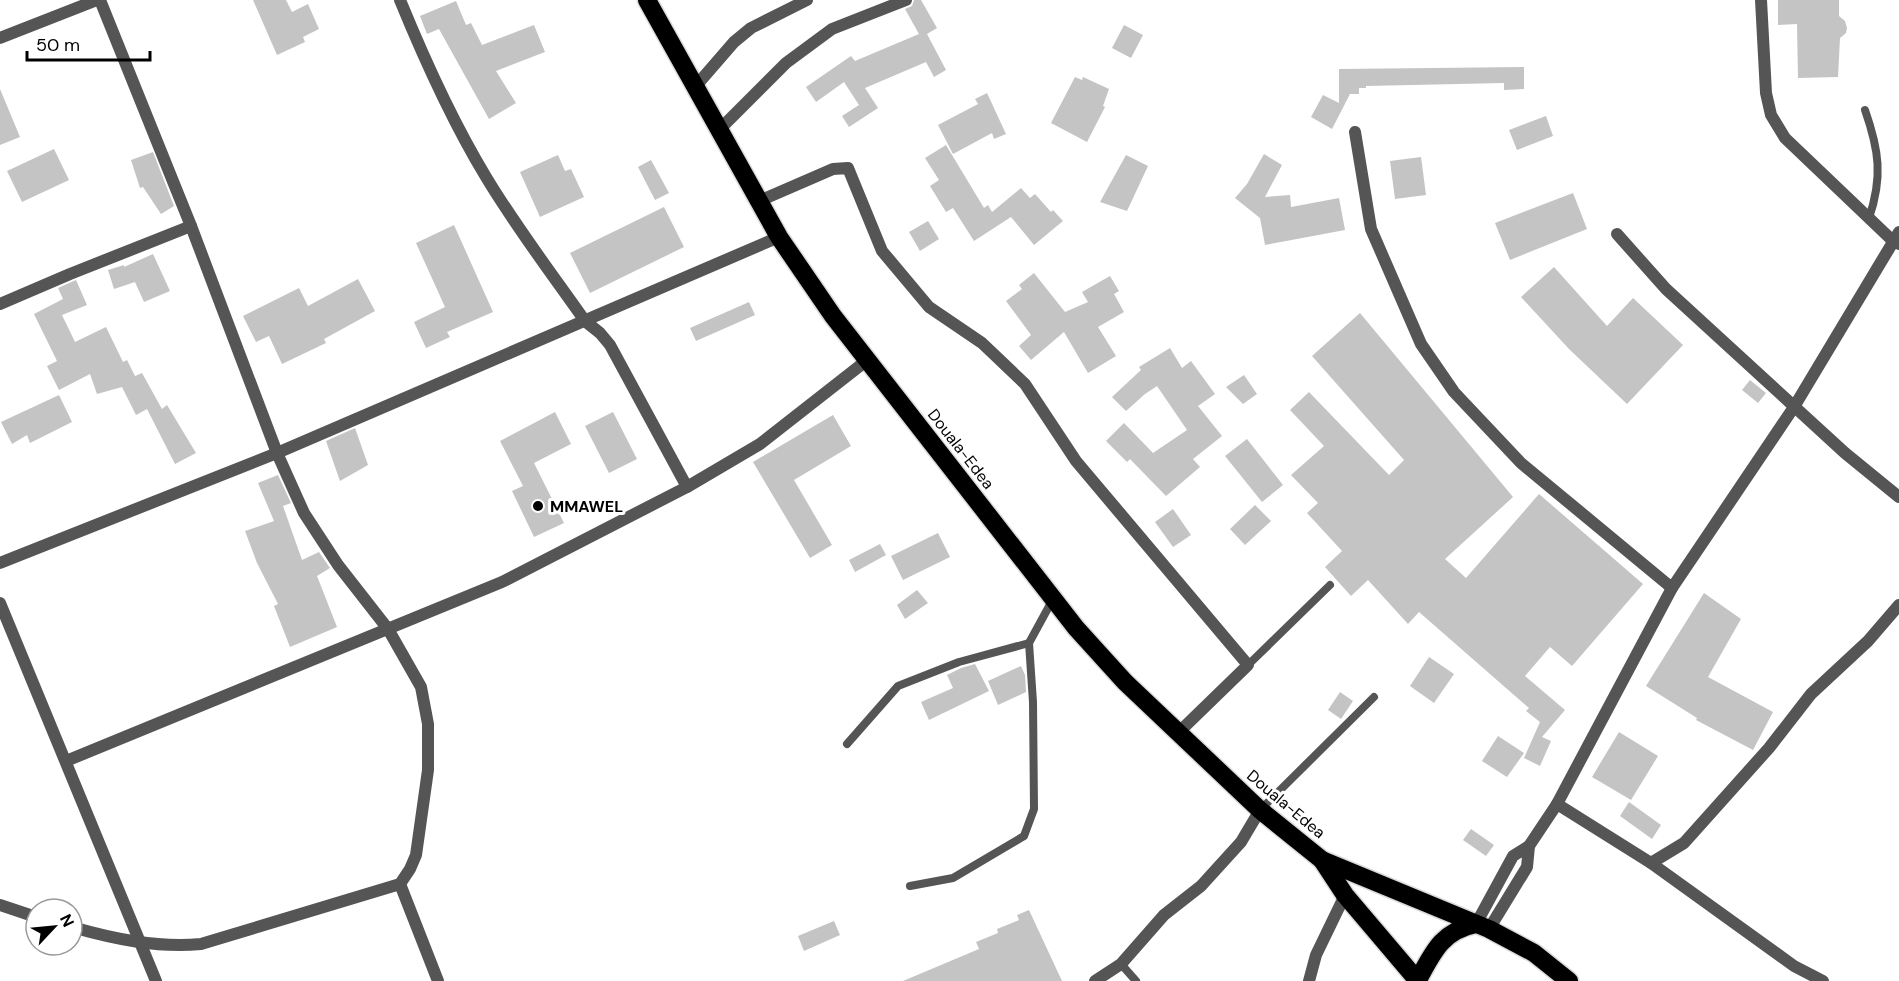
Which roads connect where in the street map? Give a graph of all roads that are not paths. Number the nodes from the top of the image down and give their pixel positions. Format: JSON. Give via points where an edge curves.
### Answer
{"nodes":[{"id":1,"x":98,"y":0,"type":"edge"},
{"id":2,"x":400,"y":0,"type":"edge"},
{"id":3,"x":647,"y":0,"type":"edge"},
{"id":4,"x":807,"y":0,"type":"edge"},
{"id":5,"x":906,"y":0,"type":"edge"},
{"id":6,"x":1761,"y":0,"type":"edge"},
{"id":7,"x":0,"y":38,"type":"edge"},
{"id":8,"x":695,"y":87,"type":"junction"},
{"id":9,"x":1865,"y":110,"type":"dead end"},
{"id":10,"x":719,"y":130,"type":"junction"},
{"id":11,"x":1355,"y":132,"type":"dead end"},
{"id":12,"x":759,"y":201,"type":"junction"},
{"id":13,"x":1869,"y":218,"type":"junction"},
{"id":14,"x":191,"y":226,"type":"junction"},
{"id":15,"x":1617,"y":234,"type":"dead end"},
{"id":16,"x":779,"y":237,"type":"junction"},
{"id":17,"x":1897,"y":239,"type":"edge"},
{"id":18,"x":0,"y":304,"type":"edge"},
{"id":19,"x":585,"y":321,"type":"junction"},
{"id":20,"x":866,"y":361,"type":"junction"},
{"id":21,"x":1794,"y":407,"type":"junction"},
{"id":22,"x":277,"y":453,"type":"junction"},
{"id":23,"x":687,"y":487,"type":"junction"},
{"id":24,"x":1899,"y":497,"type":"edge"},
{"id":25,"x":0,"y":563,"type":"edge"},
{"id":26,"x":1330,"y":585,"type":"dead end"},
{"id":27,"x":1672,"y":588,"type":"junction"},
{"id":28,"x":1053,"y":598,"type":"junction"},
{"id":29,"x":0,"y":603,"type":"edge"},
{"id":30,"x":1899,"y":605,"type":"edge"},
{"id":31,"x":388,"y":629,"type":"junction"},
{"id":32,"x":1029,"y":643,"type":"junction"},
{"id":33,"x":1248,"y":665,"type":"junction"},
{"id":34,"x":1374,"y":697,"type":"dead end"},
{"id":35,"x":1178,"y":734,"type":"junction"},
{"id":36,"x":848,"y":744,"type":"dead end"},
{"id":37,"x":66,"y":761,"type":"junction"},
{"id":38,"x":1557,"y":804,"type":"junction"},
{"id":39,"x":1260,"y":810,"type":"junction"},
{"id":40,"x":1322,"y":860,"type":"junction"},
{"id":41,"x":1651,"y":863,"type":"junction"},
{"id":42,"x":400,"y":884,"type":"junction"},
{"id":43,"x":910,"y":886,"type":"dead end"},
{"id":44,"x":1345,"y":895,"type":"junction"},
{"id":45,"x":0,"y":905,"type":"edge"},
{"id":46,"x":24,"y":913,"type":"edge"},
{"id":47,"x":1483,"y":926,"type":"junction"},
{"id":48,"x":84,"y":930,"type":"edge"},
{"id":49,"x":140,"y":943,"type":"junction"},
{"id":50,"x":1121,"y":964,"type":"junction"},
{"id":51,"x":156,"y":981,"type":"edge"},
{"id":52,"x":438,"y":981,"type":"edge"},
{"id":53,"x":1095,"y":981,"type":"edge"},
{"id":54,"x":1136,"y":981,"type":"edge"},
{"id":55,"x":1309,"y":981,"type":"edge"},
{"id":56,"x":1418,"y":981,"type":"edge"},
{"id":57,"x":1569,"y":981,"type":"edge"},
{"id":58,"x":1823,"y":981,"type":"edge"}],
"edges":[{"from":1,"to":7,"type":"street"},
{"from":1,"to":14,"type":"street"},
{"from":2,"to":19,"type":"street","via":[[450,112],[487,178]]},
{"from":3,"to":8,"type":"highway","name":"Douala-Edea"},
{"from":4,"to":8,"type":"street","via":[[751,27]]},
{"from":5,"to":10,"type":"street","via":[[832,29],[786,63]]},
{"from":6,"to":13,"type":"street","via":[[1766,93],[1771,115],[1785,138]]},
{"from":8,"to":10,"type":"highway","name":"Douala-Edea"},
{"from":9,"to":13,"type":"lane","via":[[1879,165],[1876,198]]},
{"from":10,"to":12,"type":"highway","name":"Douala-Edea"},
{"from":11,"to":27,"type":"street","via":[[1371,229],[1421,344],[1454,392],[1521,463]]},
{"from":12,"to":16,"type":"highway","name":"Douala-Edea"},
{"from":12,"to":33,"type":"street","via":[[833,168],[848,168],[882,251],[929,307],[982,343],[1025,384],[1076,461]]},
{"from":13,"to":17,"type":"street"},
{"from":14,"to":18,"type":"street"},
{"from":14,"to":22,"type":"street"},
{"from":15,"to":21,"type":"street","via":[[1666,289]]},
{"from":16,"to":19,"type":"street"},
{"from":16,"to":20,"type":"highway","name":"Douala-Edea"},
{"from":17,"to":21,"type":"street"},
{"from":19,"to":22,"type":"street"},
{"from":19,"to":23,"type":"street","via":[[610,345]]},
{"from":20,"to":23,"type":"street","via":[[760,444]]},
{"from":20,"to":28,"type":"highway","name":"Douala-Edea"},
{"from":21,"to":24,"type":"street"},
{"from":21,"to":27,"type":"street"},
{"from":22,"to":25,"type":"street"},
{"from":22,"to":31,"type":"street","via":[[304,513]]},
{"from":23,"to":31,"type":"street","via":[[502,582]]},
{"from":26,"to":33,"type":"lane"},
{"from":27,"to":38,"type":"street"},
{"from":28,"to":32,"type":"lane"},
{"from":28,"to":35,"type":"highway","name":"Douala-Edea","via":[[1125,682]]},
{"from":29,"to":37,"type":"street"},
{"from":30,"to":41,"type":"street","via":[[1868,641],[1811,694],[1769,748],[1684,843]]},
{"from":31,"to":37,"type":"street"},
{"from":31,"to":42,"type":"street","via":[[420,687],[428,724],[428,770],[416,855]]},
{"from":32,"to":36,"type":"lane","via":[[959,662],[898,686]]},
{"from":32,"to":43,"type":"lane","via":[[1034,809],[1024,836],[953,878]]},
{"from":33,"to":35,"type":"street"},
{"from":34,"to":39,"type":"lane"},
{"from":35,"to":39,"type":"highway","name":"Douala-Edea"},
{"from":37,"to":49,"type":"street"},
{"from":38,"to":41,"type":"street"},
{"from":38,"to":47,"type":"street","via":[[1529,846],[1514,856]]},
{"from":39,"to":40,"type":"highway","name":"Douala-Edea"},
{"from":39,"to":50,"type":"street","via":[[1241,842],[1201,886],[1164,915]]},
{"from":40,"to":44,"type":"highway","name":"Douala-Edea"},
{"from":40,"to":47,"type":"highway","name":"Douala-Edea"},
{"from":41,"to":58,"type":"street","via":[[1794,966]]},
{"from":42,"to":49,"type":"street","via":[[201,944]]},
{"from":42,"to":52,"type":"street"},
{"from":44,"to":55,"type":"street","via":[[1316,955]]},
{"from":44,"to":56,"type":"highway","name":"Douala-Edea"},
{"from":45,"to":46,"type":"street"},
{"from":47,"to":56,"type":"highway","via":[[1460,927],[1448,936],[1436,947]]},
{"from":47,"to":57,"type":"highway","name":"Douala-Edea","via":[[1534,953]]},
{"from":48,"to":49,"type":"street"},
{"from":49,"to":51,"type":"street"},
{"from":50,"to":53,"type":"street"},
{"from":50,"to":54,"type":"lane"}]}
